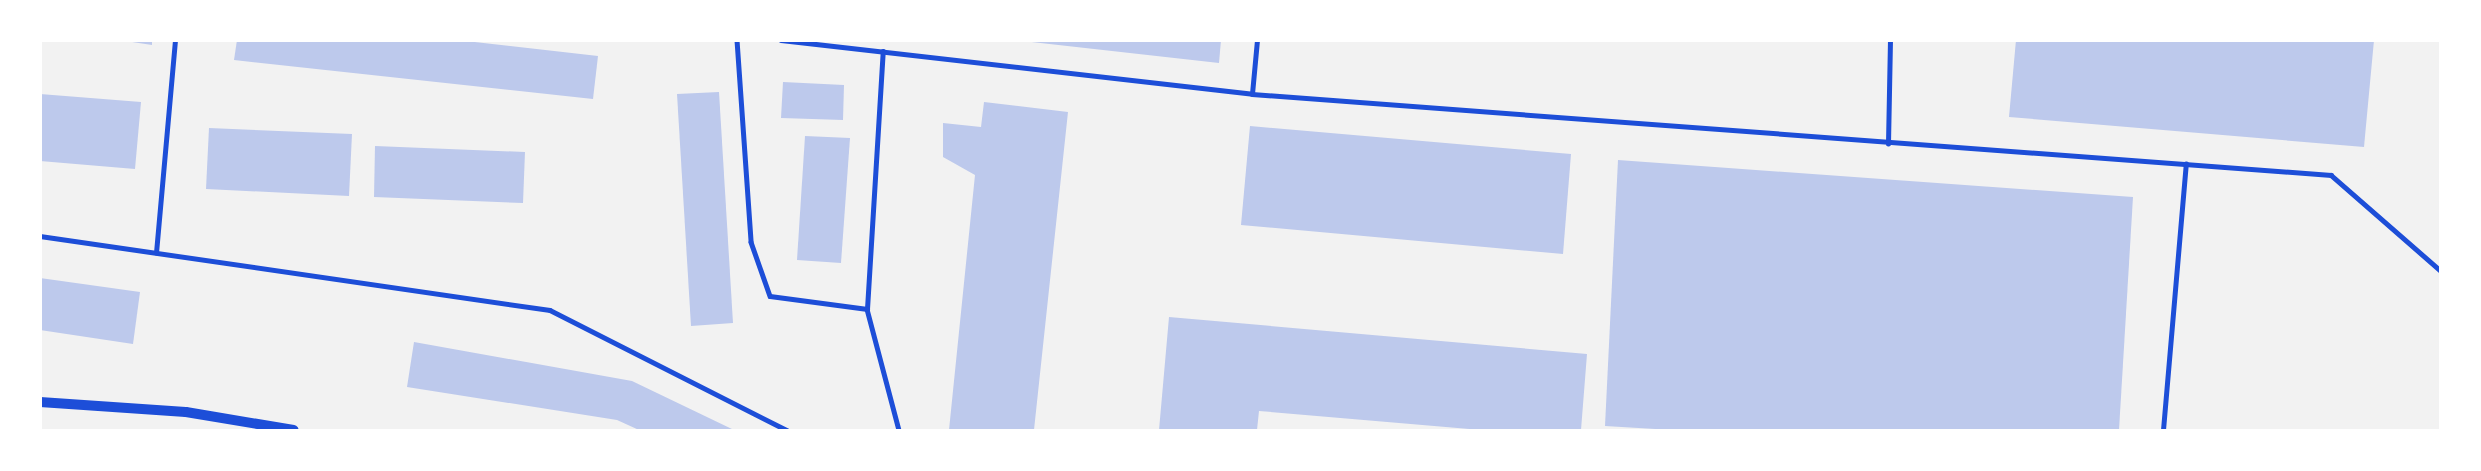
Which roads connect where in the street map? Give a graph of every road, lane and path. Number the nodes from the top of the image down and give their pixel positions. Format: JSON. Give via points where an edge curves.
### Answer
{"nodes":[{"id":1,"x":175,"y":40,"type":"edge"},
{"id":2,"x":737,"y":40,"type":"edge"},
{"id":3,"x":781,"y":40,"type":"edge"},
{"id":4,"x":1257,"y":40,"type":"edge"},
{"id":5,"x":1890,"y":40,"type":"edge"},
{"id":6,"x":883,"y":51,"type":"junction"},
{"id":7,"x":1251,"y":94,"type":"junction"},
{"id":8,"x":1888,"y":144,"type":"junction"},
{"id":9,"x":2186,"y":164,"type":"junction"},
{"id":10,"x":40,"y":236,"type":"edge"},
{"id":11,"x":156,"y":253,"type":"junction"},
{"id":12,"x":2440,"y":270,"type":"edge"},
{"id":13,"x":867,"y":309,"type":"junction"},
{"id":14,"x":40,"y":402,"type":"edge"},
{"id":15,"x":294,"y":430,"type":"edge"},
{"id":16,"x":787,"y":430,"type":"edge"},
{"id":17,"x":899,"y":430,"type":"edge"},
{"id":18,"x":2163,"y":430,"type":"edge"}],
"edges":[{"from":1,"to":11,"type":"lane"},
{"from":2,"to":13,"type":"lane","via":[[750,242],[770,296]]},
{"from":3,"to":6,"type":"lane"},
{"from":4,"to":7,"type":"lane"},
{"from":5,"to":8,"type":"lane"},
{"from":6,"to":7,"type":"lane"},
{"from":6,"to":13,"type":"lane"},
{"from":7,"to":8,"type":"lane"},
{"from":8,"to":9,"type":"lane"},
{"from":9,"to":12,"type":"lane","via":[[2331,175]]},
{"from":9,"to":18,"type":"lane"},
{"from":10,"to":11,"type":"lane"},
{"from":11,"to":16,"type":"lane","via":[[549,310]]},
{"from":13,"to":17,"type":"lane"},
{"from":14,"to":15,"type":"street","via":[[186,412]]}]}
